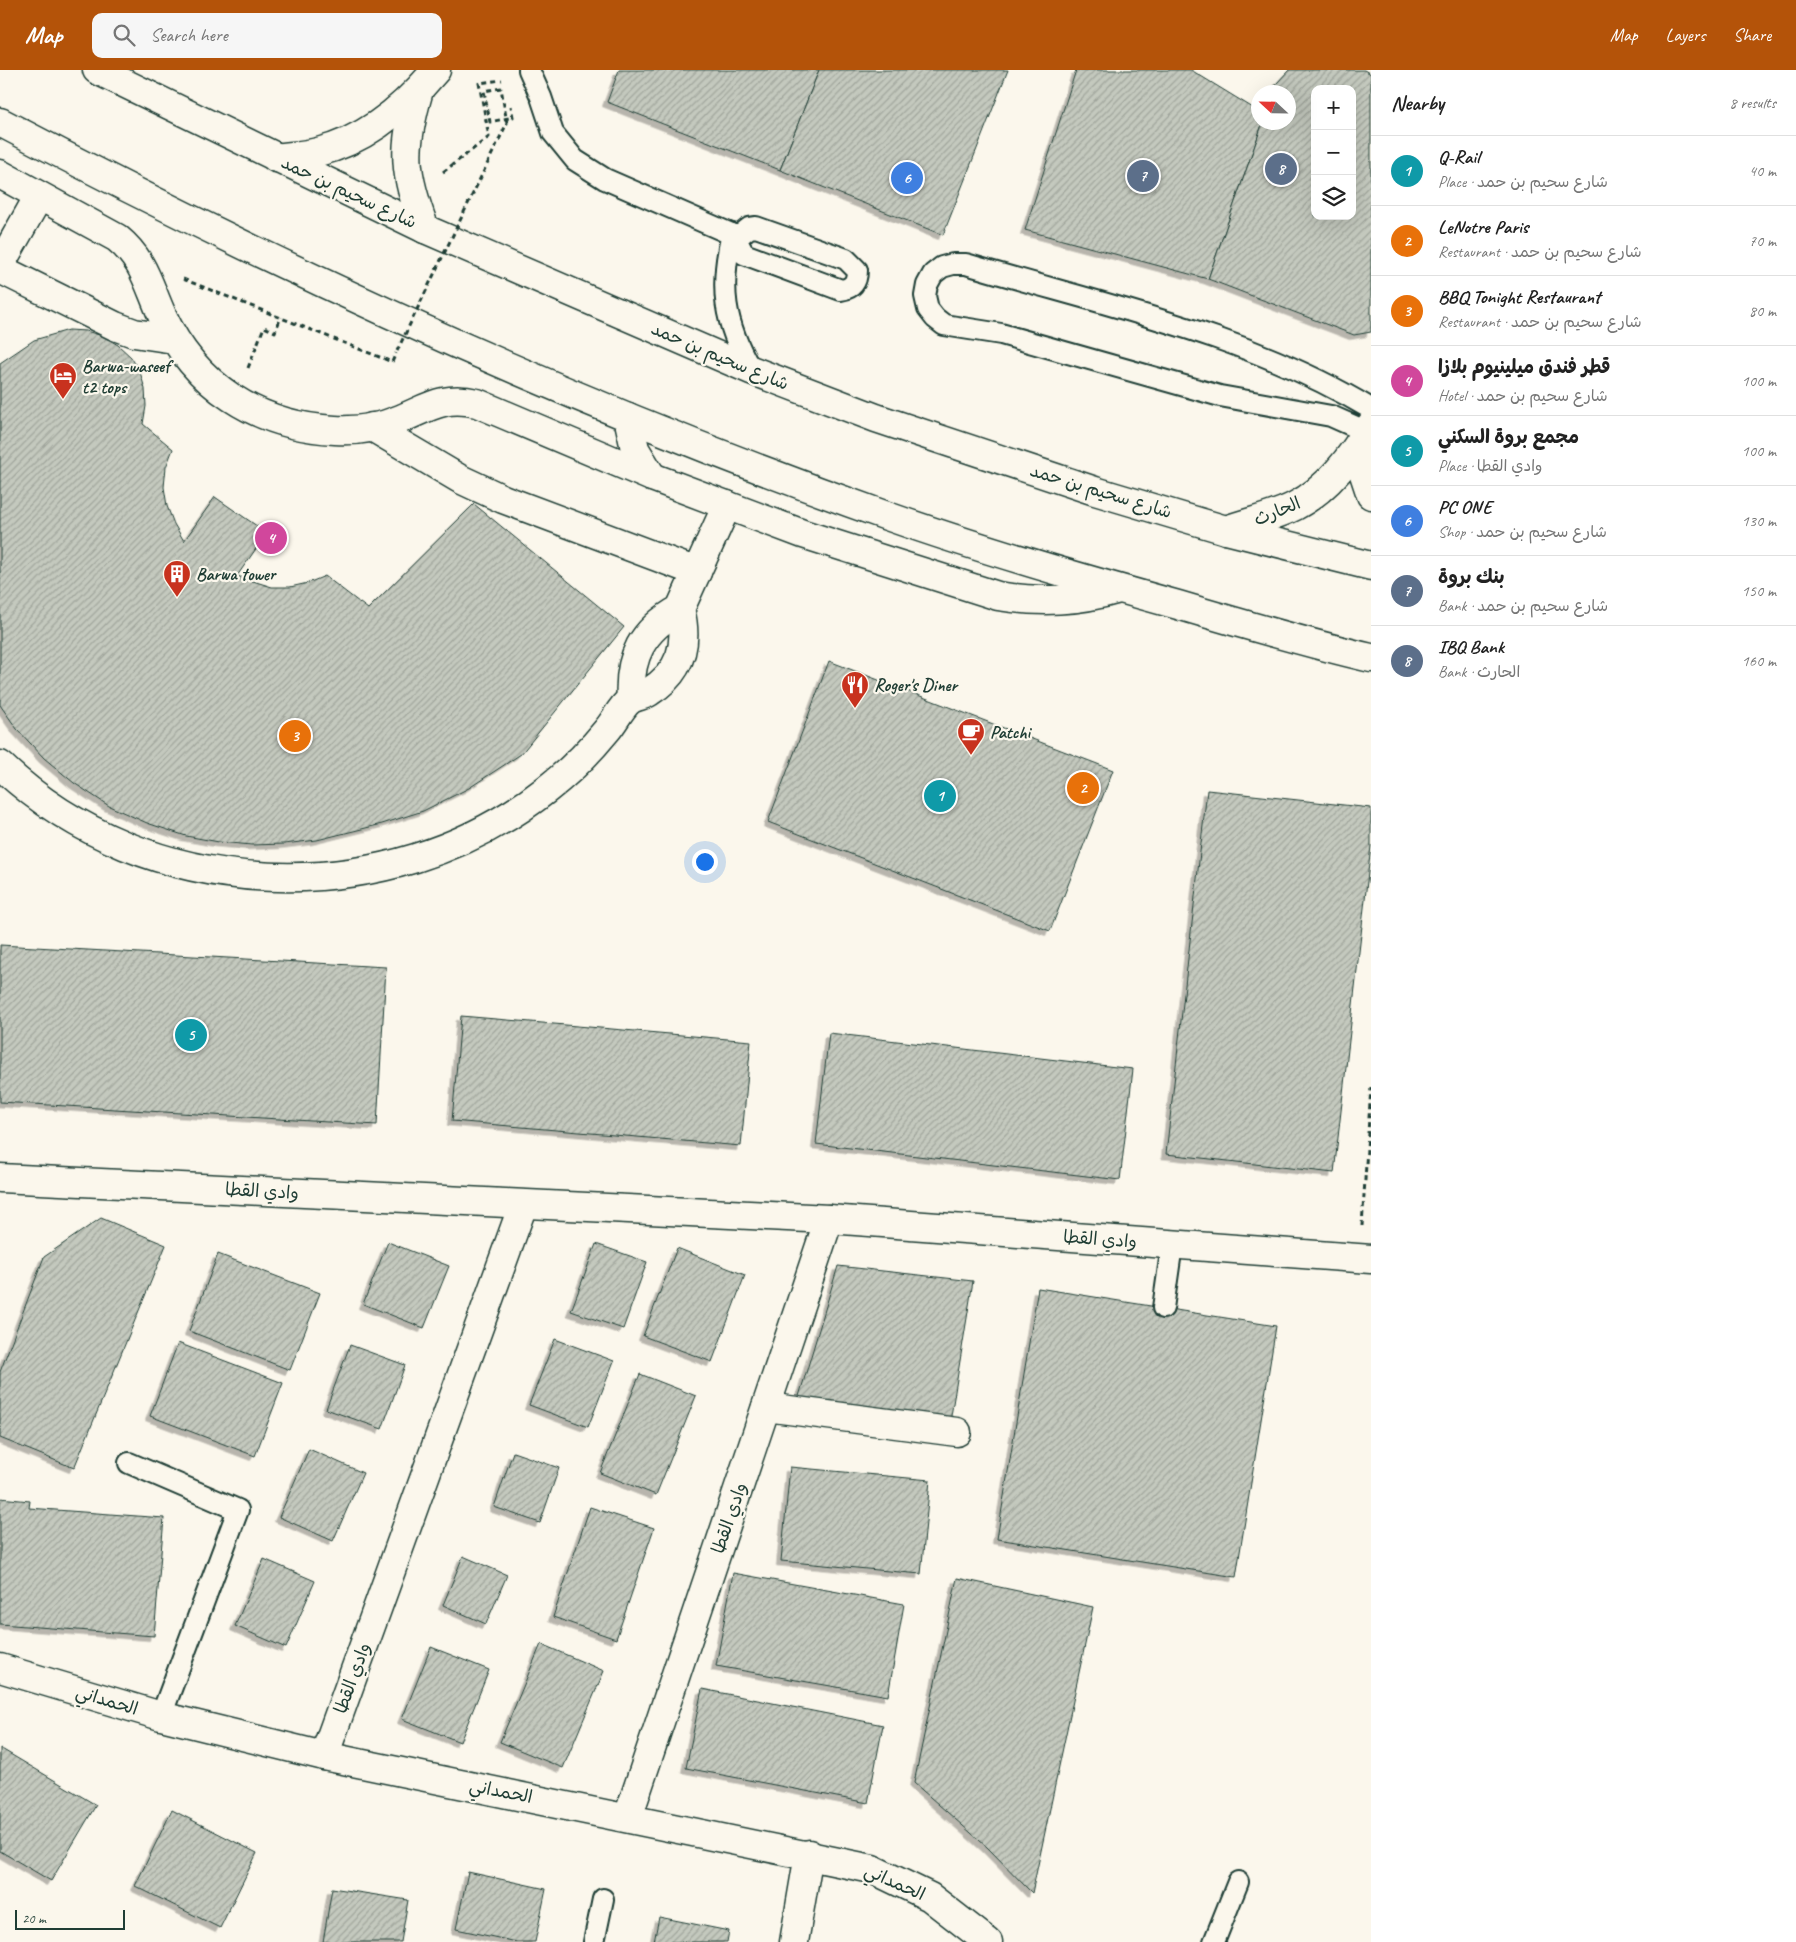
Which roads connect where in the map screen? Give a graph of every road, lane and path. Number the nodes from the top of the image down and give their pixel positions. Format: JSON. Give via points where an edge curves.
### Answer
{"nodes":[{"id":1,"x":98,"y":70,"type":"edge"},
{"id":2,"x":528,"y":70,"type":"edge"},
{"id":3,"x":121,"y":77,"type":"edge"},
{"id":4,"x":506,"y":79,"type":"dead end"},
{"id":5,"x":428,"y":80,"type":"edge"},
{"id":6,"x":509,"y":98,"type":"dead end"},
{"id":7,"x":0,"y":122,"type":"edge"},
{"id":8,"x":276,"y":158,"type":"junction"},
{"id":9,"x":0,"y":174,"type":"edge"},
{"id":10,"x":412,"y":195,"type":"junction"},
{"id":11,"x":39,"y":196,"type":"junction"},
{"id":12,"x":425,"y":228,"type":"junction"},
{"id":13,"x":735,"y":236,"type":"junction"},
{"id":14,"x":0,"y":265,"type":"edge"},
{"id":15,"x":0,"y":269,"type":"edge"},
{"id":16,"x":149,"y":286,"type":"junction"},
{"id":17,"x":281,"y":317,"type":"junction"},
{"id":18,"x":264,"y":327,"type":"dead end"},
{"id":19,"x":174,"y":339,"type":"junction"},
{"id":20,"x":751,"y":370,"type":"junction"},
{"id":21,"x":628,"y":417,"type":"junction"},
{"id":22,"x":1368,"y":426,"type":"edge"},
{"id":23,"x":372,"y":427,"type":"junction"},
{"id":24,"x":652,"y":477,"type":"junction"},
{"id":25,"x":1371,"y":495,"type":"edge"},
{"id":26,"x":727,"y":505,"type":"junction"},
{"id":27,"x":1226,"y":530,"type":"junction"},
{"id":28,"x":1371,"y":566,"type":"edge"},
{"id":29,"x":697,"y":572,"type":"junction"},
{"id":30,"x":1119,"y":589,"type":"junction"},
{"id":31,"x":680,"y":609,"type":"junction"},
{"id":32,"x":1371,"y":658,"type":"edge"},
{"id":33,"x":631,"y":699,"type":"junction"},
{"id":34,"x":0,"y":765,"type":"edge"},
{"id":35,"x":1371,"y":1087,"type":"edge"},
{"id":36,"x":0,"y":1178,"type":"edge"},
{"id":37,"x":523,"y":1205,"type":"junction"},
{"id":38,"x":829,"y":1219,"type":"junction"},
{"id":39,"x":1172,"y":1245,"type":"junction"},
{"id":40,"x":1365,"y":1259,"type":"edge"},
{"id":41,"x":1163,"y":1308,"type":"dead end"},
{"id":42,"x":766,"y":1407,"type":"junction"},
{"id":43,"x":957,"y":1432,"type":"dead end"},
{"id":44,"x":129,"y":1463,"type":"dead end"},
{"id":45,"x":0,"y":1668,"type":"edge"},
{"id":46,"x":160,"y":1716,"type":"junction"},
{"id":47,"x":324,"y":1756,"type":"junction"},
{"id":48,"x":628,"y":1817,"type":"junction"},
{"id":49,"x":809,"y":1854,"type":"junction"},
{"id":50,"x":1238,"y":1882,"type":"dead end"},
{"id":51,"x":603,"y":1899,"type":"dead end"},
{"id":52,"x":594,"y":1942,"type":"edge"},
{"id":53,"x":794,"y":1942,"type":"edge"},
{"id":54,"x":988,"y":1942,"type":"edge"},
{"id":55,"x":1214,"y":1942,"type":"edge"}],
"edges":[{"from":1,"to":3,"type":"main road","name":"شارع سحيم بن حمد"},
{"from":2,"to":13,"type":"lane","via":[[553,132],[575,160],[605,178]]},
{"from":3,"to":8,"type":"main road","name":"شارع سحيم بن حمد"},
{"from":4,"to":10,"type":"path","via":[[479,83],[489,137]]},
{"from":5,"to":8,"type":"main road","via":[[393,114],[358,138],[318,152]]},
{"from":5,"to":10,"type":"main road","via":[[410,122],[406,162]]},
{"from":6,"to":17,"type":"path","bridge":true,"via":[[513,117],[490,122],[484,91],[500,88],[506,123],[392,362]]},
{"from":7,"to":21,"type":"main road","via":[[226,239],[468,350]]},
{"from":8,"to":12,"type":"main road","name":"شارع سحيم بن حمد"},
{"from":9,"to":11,"type":"main road"},
{"from":10,"to":12,"type":"main road"},
{"from":11,"to":14,"type":"main road"},
{"from":11,"to":16,"type":"main road","via":[[117,238],[138,259]]},
{"from":12,"to":20,"type":"main road","name":"شارع سحيم بن حمد"},
{"from":13,"to":13,"type":"lane","via":[[744,254],[834,288],[848,289],[857,278],[857,270],[846,259],[761,228],[749,228]]},
{"from":13,"to":20,"type":"lane","via":[[726,257],[725,304],[730,328]]},
{"from":15,"to":19,"type":"main road","via":[[115,326]]},
{"from":16,"to":17,"type":"path","via":[[168,291],[175,276]]},
{"from":16,"to":19,"type":"main road"},
{"from":17,"to":18,"type":"path","via":[[275,332]]},
{"from":19,"to":23,"type":"main road","via":[[190,362],[211,382],[260,414],[315,429]]},
{"from":20,"to":27,"type":"main road","name":"شارع سحيم بن حمد","via":[[876,418],[1095,491]]},
{"from":21,"to":24,"type":"main road","via":[[636,449]]},
{"from":21,"to":30,"type":"main road","via":[[890,517]]},
{"from":22,"to":22,"type":"lane","via":[[1295,367],[1243,346],[966,264],[942,267],[927,285],[928,308],[944,325],[1001,334],[1220,396],[1322,413]]},
{"from":22,"to":25,"type":"main road","via":[[1364,474]]},
{"from":22,"to":27,"type":"main road","name":"الحارث","via":[[1334,475],[1308,498],[1277,513]]},
{"from":23,"to":24,"type":"main road","via":[[396,421],[432,404],[463,400]]},
{"from":23,"to":29,"type":"main road","via":[[460,479],[502,499]]},
{"from":24,"to":26,"type":"main road"},
{"from":26,"to":29,"type":"main road"},
{"from":26,"to":30,"type":"main road","via":[[860,553],[998,596],[1063,601]]},
{"from":27,"to":28,"type":"main road","name":"شارع سحيم بن حمد"},
{"from":29,"to":31,"type":"main road"},
{"from":30,"to":32,"type":"main road"},
{"from":31,"to":33,"type":"main road","via":[[650,630],[639,646],[629,681]]},
{"from":31,"to":33,"type":"main road","via":[[684,642],[672,673],[647,694]]},
{"from":33,"to":34,"type":"main road","via":[[581,759],[510,815],[429,854],[386,867],[341,875],[251,877],[206,871],[163,859],[80,823],[46,803]]},
{"from":35,"to":40,"type":"path"},
{"from":36,"to":37,"type":"main road","name":"وادي القطا"},
{"from":37,"to":38,"type":"main road","name":"وادي القطا"},
{"from":37,"to":47,"type":"main road","name":"وادي القطا"},
{"from":38,"to":39,"type":"main road","name":"وادي القطا"},
{"from":38,"to":42,"type":"main road","name":"وادي القطا"},
{"from":39,"to":40,"type":"main road","name":"وادي القطا"},
{"from":39,"to":41,"type":"lane"},
{"from":42,"to":43,"type":"main road"},
{"from":42,"to":48,"type":"main road","name":"وادي القطا"},
{"from":44,"to":46,"type":"lane","via":[[238,1510]]},
{"from":45,"to":46,"type":"main road","name":"الحمداني"},
{"from":46,"to":47,"type":"main road","name":"الحمداني"},
{"from":47,"to":48,"type":"main road","name":"الحمداني"},
{"from":48,"to":49,"type":"main road","name":"الحمداني"},
{"from":49,"to":53,"type":"main road"},
{"from":49,"to":54,"type":"main road","name":"الحمداني","via":[[872,1869],[914,1889],[930,1897]]},
{"from":50,"to":55,"type":"lane"},
{"from":51,"to":52,"type":"lane"}]}
